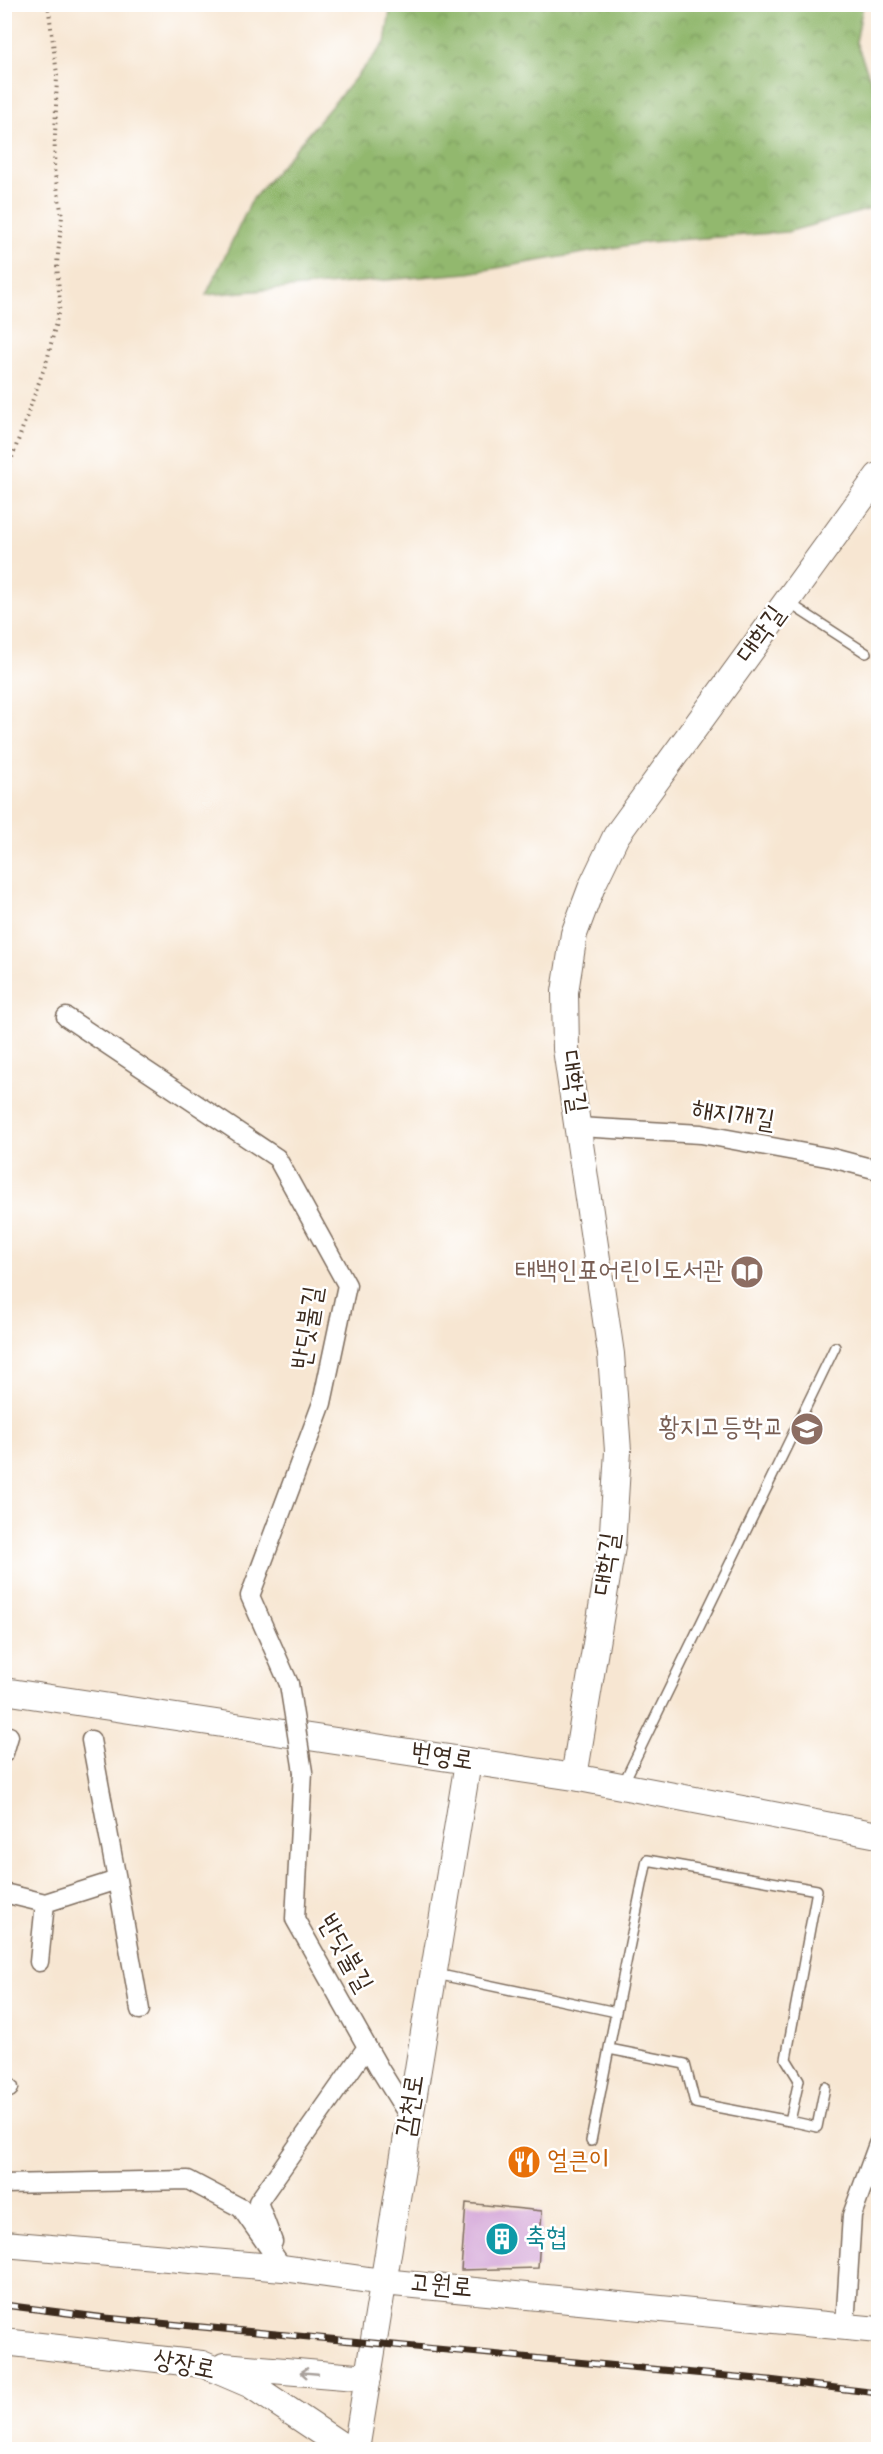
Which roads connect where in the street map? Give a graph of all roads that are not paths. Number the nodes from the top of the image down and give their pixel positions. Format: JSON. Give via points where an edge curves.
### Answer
{"nodes":[{"id":1,"x":879,"y":476,"type":"edge"},
{"id":2,"x":787,"y":602,"type":"junction"},
{"id":3,"x":866,"y":653,"type":"dead end"},
{"id":4,"x":66,"y":1017,"type":"dead end"},
{"id":5,"x":578,"y":1127,"type":"junction"},
{"id":6,"x":879,"y":1170,"type":"edge"},
{"id":7,"x":835,"y":1347,"type":"dead end"},
{"id":8,"x":4,"y":1690,"type":"edge"},
{"id":9,"x":90,"y":1740,"type":"dead end"},
{"id":10,"x":468,"y":1761,"type":"junction"},
{"id":11,"x":574,"y":1777,"type":"junction"},
{"id":12,"x":622,"y":1786,"type":"junction"},
{"id":13,"x":879,"y":1835,"type":"edge"},
{"id":14,"x":117,"y":1880,"type":"junction"},
{"id":15,"x":4,"y":1893,"type":"edge"},
{"id":16,"x":45,"y":1903,"type":"junction"},
{"id":17,"x":39,"y":1962,"type":"dead end"},
{"id":18,"x":434,"y":1973,"type":"junction"},
{"id":19,"x":140,"y":2010,"type":"dead end"},
{"id":20,"x":616,"y":2012,"type":"junction"},
{"id":21,"x":367,"y":2047,"type":"junction"},
{"id":22,"x":609,"y":2049,"type":"junction"},
{"id":23,"x":825,"y":2087,"type":"dead end"},
{"id":24,"x":410,"y":2118,"type":"junction"},
{"id":25,"x":790,"y":2121,"type":"junction"},
{"id":26,"x":591,"y":2141,"type":"dead end"},
{"id":27,"x":879,"y":2144,"type":"edge"},
{"id":28,"x":4,"y":2184,"type":"edge"},
{"id":29,"x":4,"y":2244,"type":"edge"},
{"id":30,"x":283,"y":2268,"type":"junction"},
{"id":31,"x":383,"y":2282,"type":"junction"},
{"id":32,"x":845,"y":2326,"type":"junction"},
{"id":33,"x":879,"y":2330,"type":"edge"},
{"id":34,"x":4,"y":2342,"type":"edge"},
{"id":35,"x":202,"y":2364,"type":"junction"},
{"id":36,"x":368,"y":2378,"type":"junction"},
{"id":37,"x":341,"y":2450,"type":"edge"},
{"id":38,"x":356,"y":2450,"type":"edge"}],
"edges":[{"from":1,"to":2,"type":"street","name":"대학길"},
{"from":2,"to":3,"type":"lane"},
{"from":2,"to":5,"type":"street","name":"대학길","via":[[616,836],[592,886],[574,934],[565,992],[566,1049]]},
{"from":4,"to":21,"type":"street","name":"반딧불길","bridge":true,"via":[[277,1158],[347,1285],[322,1403],[250,1596],[288,1684],[303,1772],[295,1919]]},
{"from":5,"to":6,"type":"street","name":"해지개길","via":[[701,1134]]},
{"from":5,"to":11,"type":"street","name":"대학길","via":[[610,1354],[618,1451],[612,1547]]},
{"from":7,"to":12,"type":"lane"},
{"from":8,"to":10,"type":"street","name":"번영로"},
{"from":9,"to":14,"type":"street"},
{"from":10,"to":11,"type":"street","name":"번영로"},
{"from":10,"to":18,"type":"street","name":"감천로"},
{"from":11,"to":12,"type":"street","name":"번영로"},
{"from":12,"to":13,"type":"street","name":"번영로"},
{"from":14,"to":16,"type":"street"},
{"from":14,"to":19,"type":"street"},
{"from":15,"to":16,"type":"street"},
{"from":16,"to":17,"type":"street"},
{"from":18,"to":20,"type":"lane"},
{"from":18,"to":24,"type":"street","name":"감천로"},
{"from":20,"to":22,"type":"lane"},
{"from":20,"to":25,"type":"lane","via":[[646,1860],[817,1890],[786,2059],[799,2080]]},
{"from":21,"to":24,"type":"street","name":"반딧불길"},
{"from":21,"to":30,"type":"street","via":[[258,2202]]},
{"from":22,"to":25,"type":"lane","via":[[685,2064],[695,2103]]},
{"from":22,"to":26,"type":"lane"},
{"from":23,"to":25,"type":"lane","via":[[817,2127]]},
{"from":24,"to":31,"type":"street","name":"감천로"},
{"from":27,"to":32,"type":"street","via":[[852,2215]]},
{"from":28,"to":30,"type":"street","via":[[188,2180],[241,2208]]},
{"from":29,"to":30,"type":"street","name":"고원로"},
{"from":30,"to":31,"type":"street","name":"고원로"},
{"from":31,"to":32,"type":"street","name":"고원로"},
{"from":31,"to":36,"type":"street","name":"감천로"},
{"from":32,"to":33,"type":"street","name":"고원로"},
{"from":34,"to":35,"type":"street","name":"상장로"},
{"from":36,"to":35,"type":"street","one_way":true},
{"from":35,"to":37,"type":"street","name":"상장로","via":[[251,2385],[339,2444]]},
{"from":36,"to":38,"type":"street","name":"감천로"}]}
